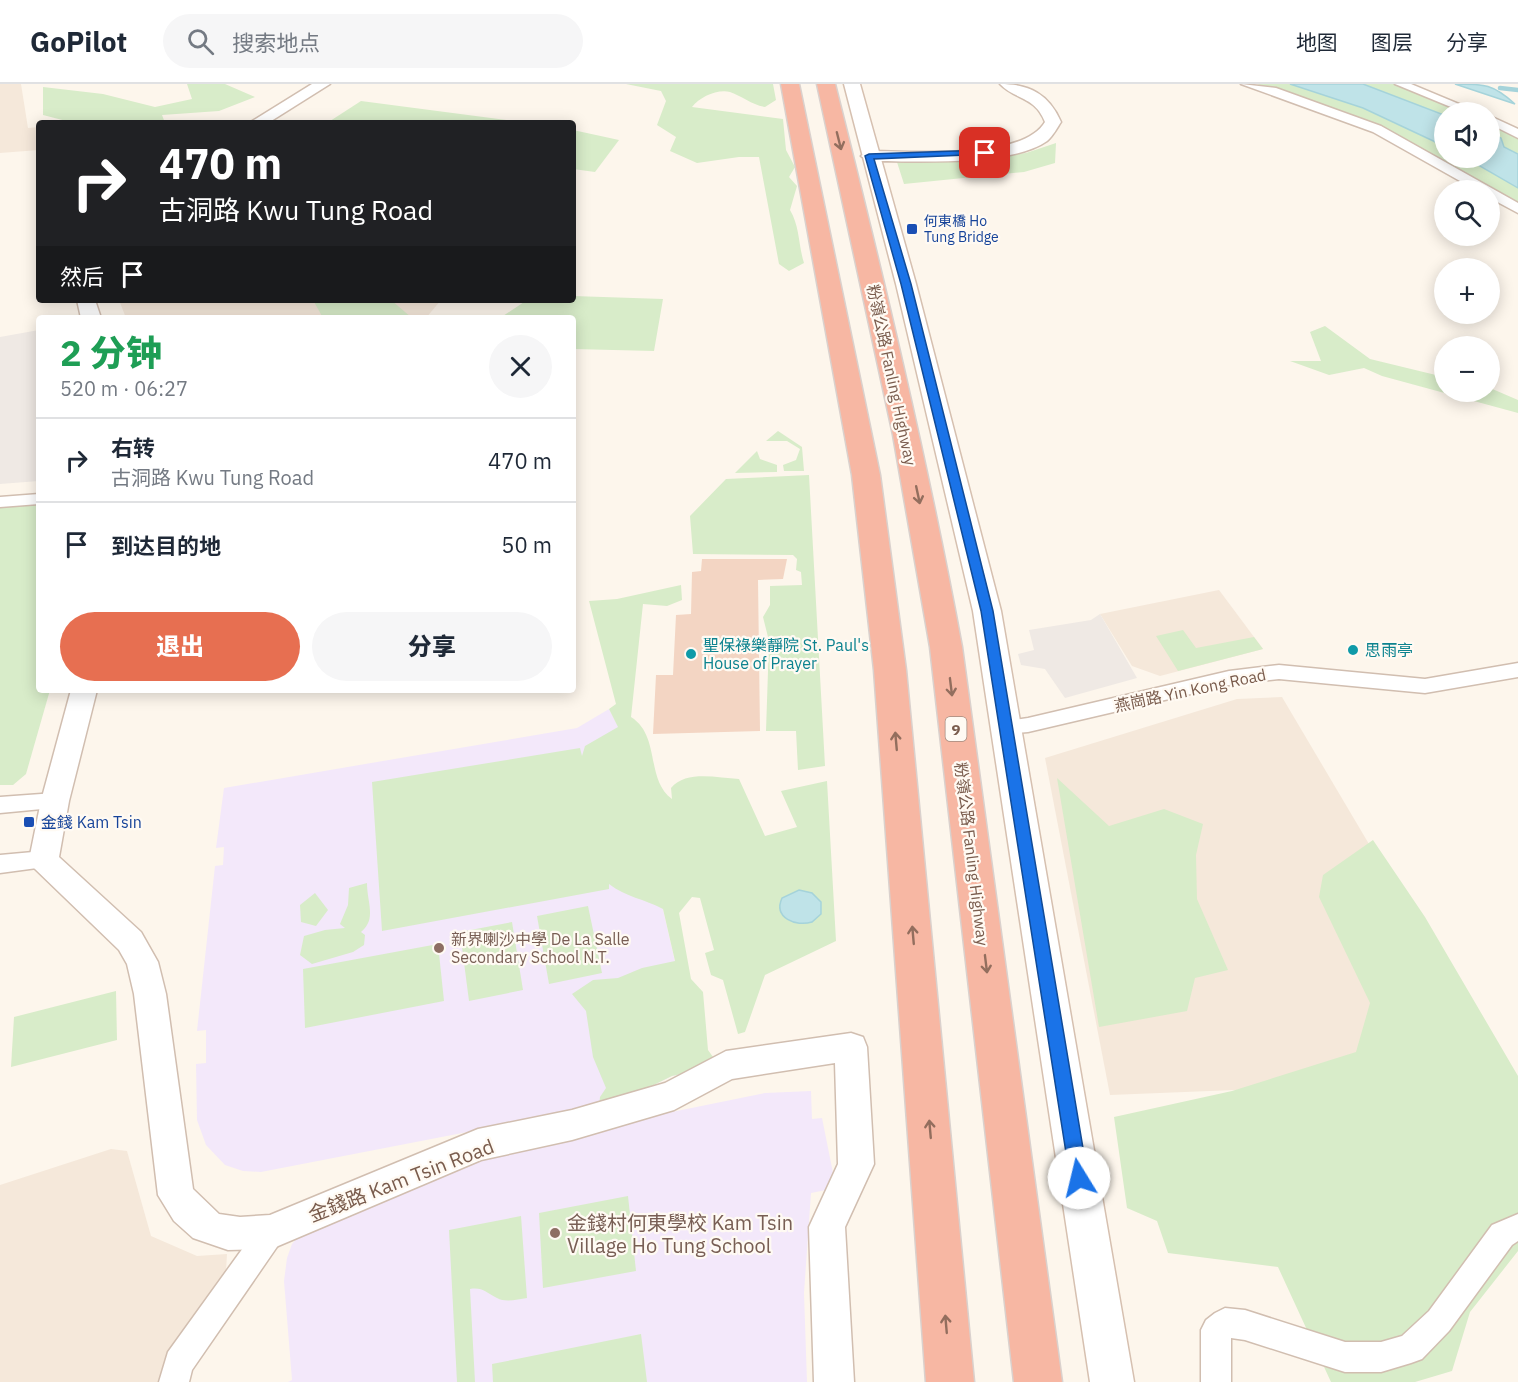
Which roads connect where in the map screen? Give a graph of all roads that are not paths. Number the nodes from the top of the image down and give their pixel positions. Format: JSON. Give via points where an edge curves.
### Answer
{"nodes":[{"id":1,"x":323,"y":84,"type":"edge"},
{"id":2,"x":790,"y":84,"type":"edge"},
{"id":3,"x":825,"y":84,"type":"edge"},
{"id":4,"x":852,"y":84,"type":"edge"},
{"id":5,"x":1007,"y":84,"type":"edge"},
{"id":6,"x":1247,"y":84,"type":"edge"},
{"id":7,"x":1401,"y":84,"type":"edge"},
{"id":8,"x":1447,"y":102,"type":"edge"},
{"id":9,"x":262,"y":120,"type":"edge"},
{"id":10,"x":1500,"y":125,"type":"edge"},
{"id":11,"x":1518,"y":134,"type":"edge"},
{"id":12,"x":869,"y":156,"type":"junction"},
{"id":13,"x":1467,"y":180,"type":"edge"},
{"id":14,"x":1500,"y":199,"type":"edge"},
{"id":15,"x":1518,"y":209,"type":"edge"},
{"id":16,"x":36,"y":499,"type":"edge"},
{"id":17,"x":0,"y":502,"type":"edge"},
{"id":18,"x":1518,"y":670,"type":"edge"},
{"id":19,"x":83,"y":693,"type":"edge"},
{"id":20,"x":1005,"y":727,"type":"junction"},
{"id":21,"x":55,"y":801,"type":"junction"},
{"id":22,"x":0,"y":805,"type":"edge"},
{"id":23,"x":44,"y":860,"type":"junction"},
{"id":24,"x":0,"y":864,"type":"edge"},
{"id":25,"x":1518,"y":1227,"type":"edge"},
{"id":26,"x":271,"y":1232,"type":"junction"},
{"id":27,"x":174,"y":1382,"type":"edge"},
{"id":28,"x":834,"y":1382,"type":"edge"},
{"id":29,"x":950,"y":1382,"type":"edge"},
{"id":30,"x":1038,"y":1382,"type":"edge"},
{"id":31,"x":1113,"y":1382,"type":"edge"},
{"id":32,"x":1216,"y":1382,"type":"edge"}],
"edges":[{"from":1,"to":9,"type":"street"},
{"from":29,"to":2,"type":"highway","one_way":true,"via":[[891,682],[869,498]]},
{"from":3,"to":30,"type":"highway","name":"粉嶺公路 Fanling Highway","number":"9","one_way":true,"via":[[933,567]]},
{"from":4,"to":12,"type":"main road"},
{"from":5,"to":12,"type":"street","via":[[1047,108],[1053,122],[1043,136],[1026,145],[985,153]]},
{"from":6,"to":13,"type":"street","via":[[1377,129]]},
{"from":7,"to":8,"type":"street"},
{"from":10,"to":11,"type":"street"},
{"from":12,"to":20,"type":"main road","via":[[906,284],[987,611]]},
{"from":14,"to":15,"type":"street"},
{"from":16,"to":17,"type":"street"},
{"from":18,"to":20,"type":"street","name":"燕崗路 Yin Kong Road","via":[[1425,686],[1262,672]]},
{"from":19,"to":21,"type":"street"},
{"from":20,"to":31,"type":"main road"},
{"from":21,"to":22,"type":"street"},
{"from":21,"to":23,"type":"street"},
{"from":23,"to":24,"type":"street"},
{"from":23,"to":26,"type":"street","name":"金錢路 Kam Tsin Road","via":[[130,941],[142,962],[150,994],[176,1195],[190,1216],[216,1232]]},
{"from":25,"to":32,"type":"street","via":[[1502,1235],[1439,1321],[1411,1348],[1381,1358],[1345,1357],[1245,1325],[1224,1323],[1216,1330]]},
{"from":26,"to":27,"type":"street","via":[[179,1363]]},
{"from":26,"to":28,"type":"street","name":"金錢路 Kam Tsin Road","via":[[478,1145],[572,1125],[674,1095],[726,1065],[851,1047],[856,1164],[827,1227]]}]}
